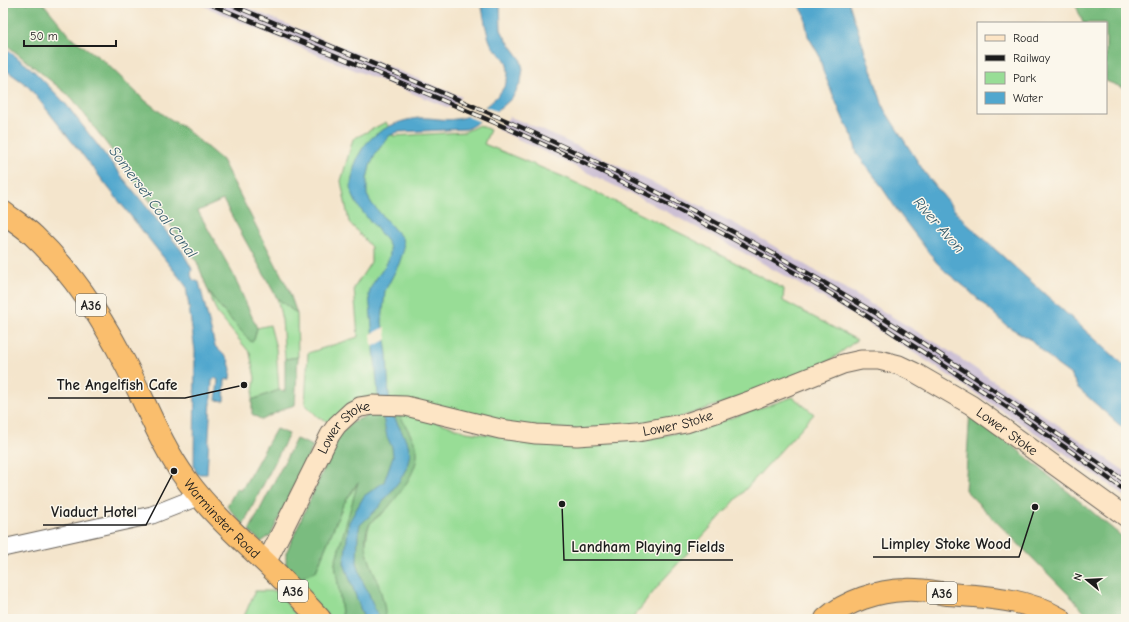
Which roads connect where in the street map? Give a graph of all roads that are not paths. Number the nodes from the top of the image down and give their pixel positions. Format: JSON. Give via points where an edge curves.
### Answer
{"nodes":[{"id":1,"x":3,"y":212,"type":"edge"},
{"id":2,"x":192,"y":499,"type":"junction"},
{"id":3,"x":1126,"y":518,"type":"edge"},
{"id":4,"x":3,"y":548,"type":"edge"},
{"id":5,"x":266,"y":563,"type":"junction"},
{"id":6,"x":320,"y":619,"type":"edge"},
{"id":7,"x":826,"y":619,"type":"edge"},
{"id":8,"x":1060,"y":619,"type":"edge"}],
"edges":[{"from":1,"to":2,"type":"highway","name":"Warminster Road","number":"A36","via":[[45,247],[82,292],[115,345],[162,439],[186,479]]},
{"from":2,"to":4,"type":"street","via":[[152,515]]},
{"from":2,"to":5,"type":"highway","name":"Warminster Road","number":"A36","via":[[212,510]]},
{"from":3,"to":5,"type":"main road","name":"Lower Stoke","via":[[971,406],[914,372],[879,360],[860,360],[843,364],[686,423],[638,432],[555,436],[524,433],[416,408],[393,405],[360,407],[345,417],[330,435]]},
{"from":5,"to":6,"type":"highway","name":"Warminster Road","number":"A36"},
{"from":7,"to":8,"type":"highway","number":"A36","via":[[853,600],[905,590],[1006,599],[1050,613]]}]}
